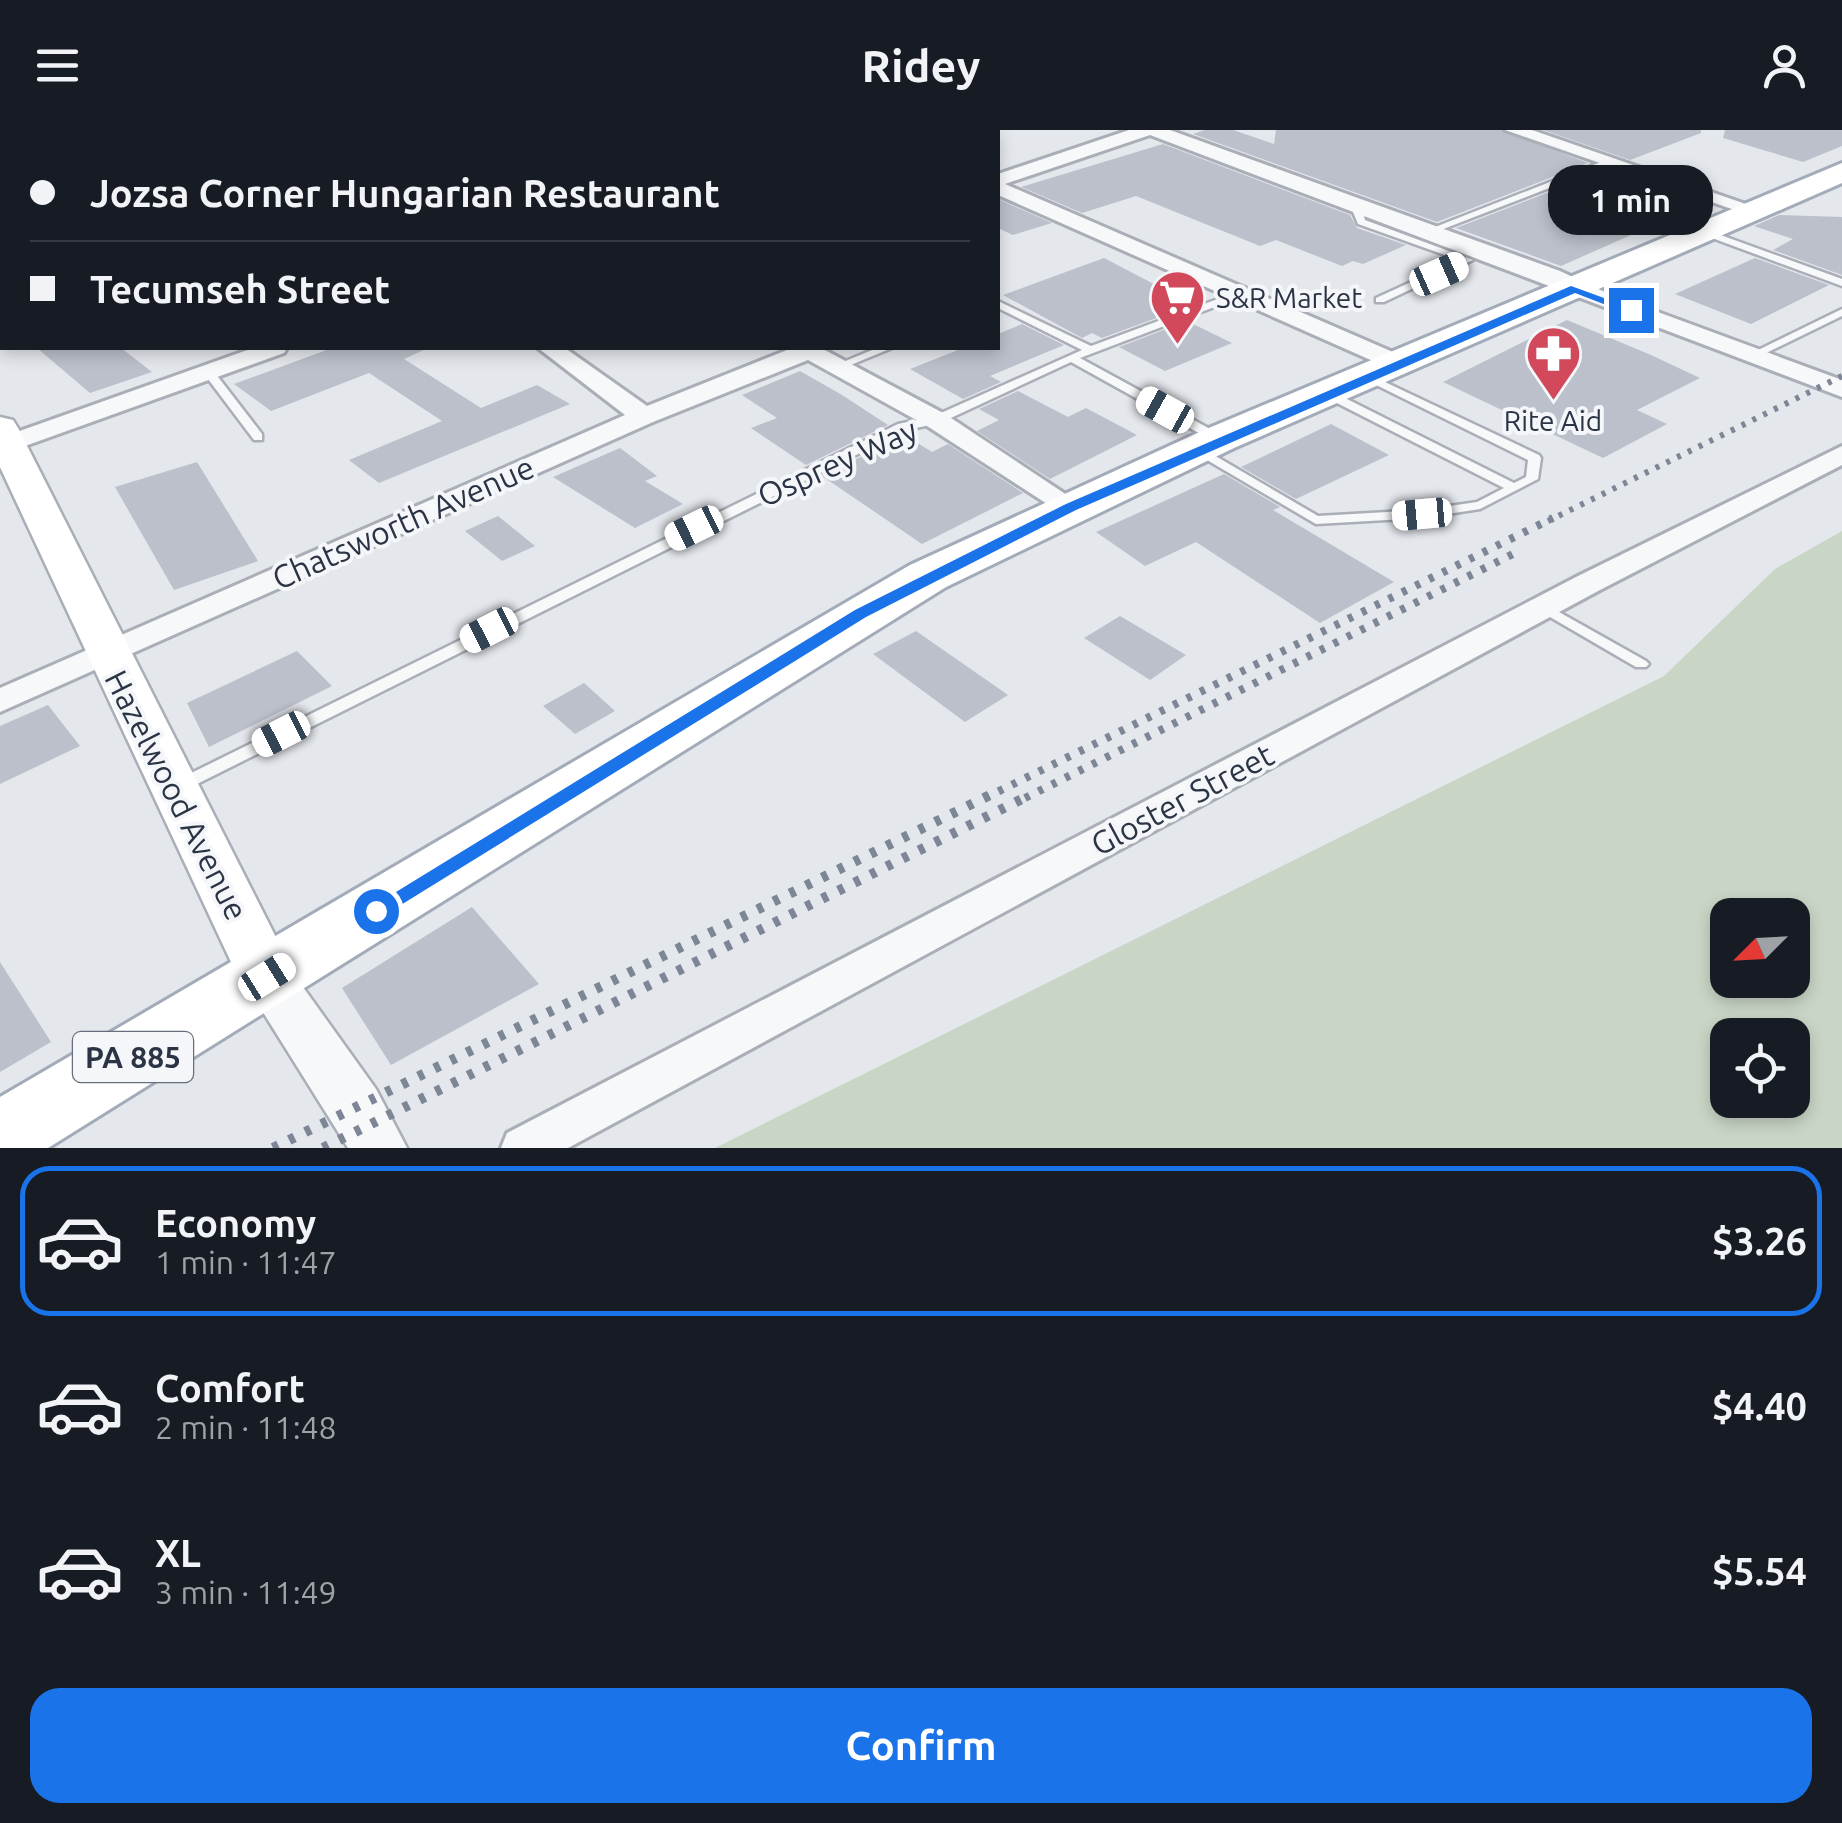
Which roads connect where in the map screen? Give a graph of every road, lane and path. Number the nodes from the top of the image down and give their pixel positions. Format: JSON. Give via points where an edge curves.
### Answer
{"nodes":[{"id":1,"x":1150,"y":130,"type":"edge"},
{"id":2,"x":1514,"y":130,"type":"edge"},
{"id":3,"x":1611,"y":161,"type":"junction"},
{"id":4,"x":1842,"y":172,"type":"edge"},
{"id":5,"x":1000,"y":183,"type":"edge"},
{"id":6,"x":1000,"y":185,"type":"edge"},
{"id":7,"x":1367,"y":208,"type":"junction"},
{"id":8,"x":1756,"y":211,"type":"junction"},
{"id":9,"x":1430,"y":230,"type":"junction"},
{"id":10,"x":1704,"y":232,"type":"junction"},
{"id":11,"x":1477,"y":256,"type":"junction"},
{"id":12,"x":1842,"y":284,"type":"edge"},
{"id":13,"x":1575,"y":288,"type":"junction"},
{"id":14,"x":1242,"y":293,"type":"junction"},
{"id":15,"x":1380,"y":300,"type":"dead end"},
{"id":16,"x":1000,"y":305,"type":"edge"},
{"id":17,"x":1012,"y":311,"type":"junction"},
{"id":18,"x":1842,"y":312,"type":"edge"},
{"id":19,"x":1000,"y":315,"type":"edge"},
{"id":20,"x":269,"y":350,"type":"edge"},
{"id":21,"x":553,"y":350,"type":"edge"},
{"id":22,"x":805,"y":350,"type":"edge"},
{"id":23,"x":809,"y":350,"type":"edge"},
{"id":24,"x":881,"y":350,"type":"edge"},
{"id":25,"x":1090,"y":350,"type":"junction"},
{"id":26,"x":1752,"y":356,"type":"junction"},
{"id":27,"x":1070,"y":358,"type":"junction"},
{"id":28,"x":837,"y":367,"type":"junction"},
{"id":29,"x":208,"y":371,"type":"junction"},
{"id":30,"x":1365,"y":378,"type":"junction"},
{"id":31,"x":1842,"y":389,"type":"edge"},
{"id":32,"x":644,"y":416,"type":"junction"},
{"id":33,"x":936,"y":420,"type":"junction"},
{"id":34,"x":258,"y":437,"type":"dead end"},
{"id":35,"x":2,"y":440,"type":"edge"},
{"id":36,"x":1208,"y":445,"type":"junction"},
{"id":37,"x":1842,"y":454,"type":"edge"},
{"id":38,"x":1514,"y":488,"type":"junction"},
{"id":39,"x":1071,"y":507,"type":"junction"},
{"id":40,"x":1543,"y":608,"type":"junction"},
{"id":41,"x":106,"y":653,"type":"junction"},
{"id":42,"x":1641,"y":664,"type":"dead end"},
{"id":43,"x":0,"y":701,"type":"edge"},
{"id":44,"x":174,"y":788,"type":"junction"},
{"id":45,"x":267,"y":977,"type":"junction"},
{"id":46,"x":0,"y":1137,"type":"edge"},
{"id":47,"x":378,"y":1148,"type":"edge"},
{"id":48,"x":524,"y":1148,"type":"edge"}],
"edges":[{"from":1,"to":5,"type":"street"},
{"from":1,"to":7,"type":"street"},
{"from":2,"to":3,"type":"street"},
{"from":3,"to":8,"type":"street"},
{"from":3,"to":9,"type":"lane"},
{"from":4,"to":8,"type":"main road","number":"PA 885"},
{"from":6,"to":14,"type":"street"},
{"from":7,"to":9,"type":"street"},
{"from":7,"to":11,"type":"lane","via":[[1358,212],[1361,222]]},
{"from":8,"to":10,"type":"main road","number":"PA 885"},
{"from":9,"to":11,"type":"street"},
{"from":10,"to":12,"type":"lane"},
{"from":10,"to":13,"type":"main road","number":"PA 885"},
{"from":11,"to":13,"type":"street"},
{"from":11,"to":15,"type":"lane"},
{"from":13,"to":26,"type":"street"},
{"from":13,"to":30,"type":"main road","number":"PA 885"},
{"from":14,"to":25,"type":"lane","name":"Osprey Way"},
{"from":14,"to":30,"type":"street"},
{"from":16,"to":17,"type":"lane"},
{"from":17,"to":19,"type":"lane"},
{"from":17,"to":25,"type":"lane"},
{"from":18,"to":26,"type":"lane"},
{"from":20,"to":29,"type":"street"},
{"from":21,"to":32,"type":"street"},
{"from":22,"to":32,"type":"street","name":"Chatsworth Avenue"},
{"from":23,"to":28,"type":"street"},
{"from":24,"to":28,"type":"lane"},
{"from":25,"to":27,"type":"lane","name":"Osprey Way"},
{"from":26,"to":31,"type":"street"},
{"from":27,"to":33,"type":"lane","name":"Osprey Way"},
{"from":27,"to":36,"type":"lane"},
{"from":28,"to":33,"type":"street"},
{"from":29,"to":34,"type":"lane"},
{"from":29,"to":35,"type":"street"},
{"from":30,"to":36,"type":"main road","number":"PA 885"},
{"from":30,"to":38,"type":"lane"},
{"from":30,"to":38,"type":"lane","via":[[1535,458],[1532,478]]},
{"from":32,"to":41,"type":"street","name":"Chatsworth Avenue"},
{"from":33,"to":39,"type":"street"},
{"from":33,"to":44,"type":"lane","name":"Osprey Way","via":[[902,427]]},
{"from":35,"to":41,"type":"main road","name":"Hazelwood Avenue"},
{"from":36,"to":38,"type":"lane","via":[[1316,520],[1480,505]]},
{"from":36,"to":39,"type":"main road","number":"PA 885"},
{"from":37,"to":40,"type":"street","name":"Gloster Street"},
{"from":39,"to":45,"type":"main road","number":"PA 885","via":[[860,614]]},
{"from":40,"to":42,"type":"lane"},
{"from":40,"to":48,"type":"street","name":"Gloster Street"},
{"from":41,"to":43,"type":"street","name":"Chatsworth Avenue"},
{"from":41,"to":44,"type":"main road","name":"Hazelwood Avenue"},
{"from":44,"to":45,"type":"main road","name":"Hazelwood Avenue"},
{"from":45,"to":46,"type":"main road","number":"PA 885"},
{"from":45,"to":47,"type":"street","name":"Hazelwood Avenue"}]}
